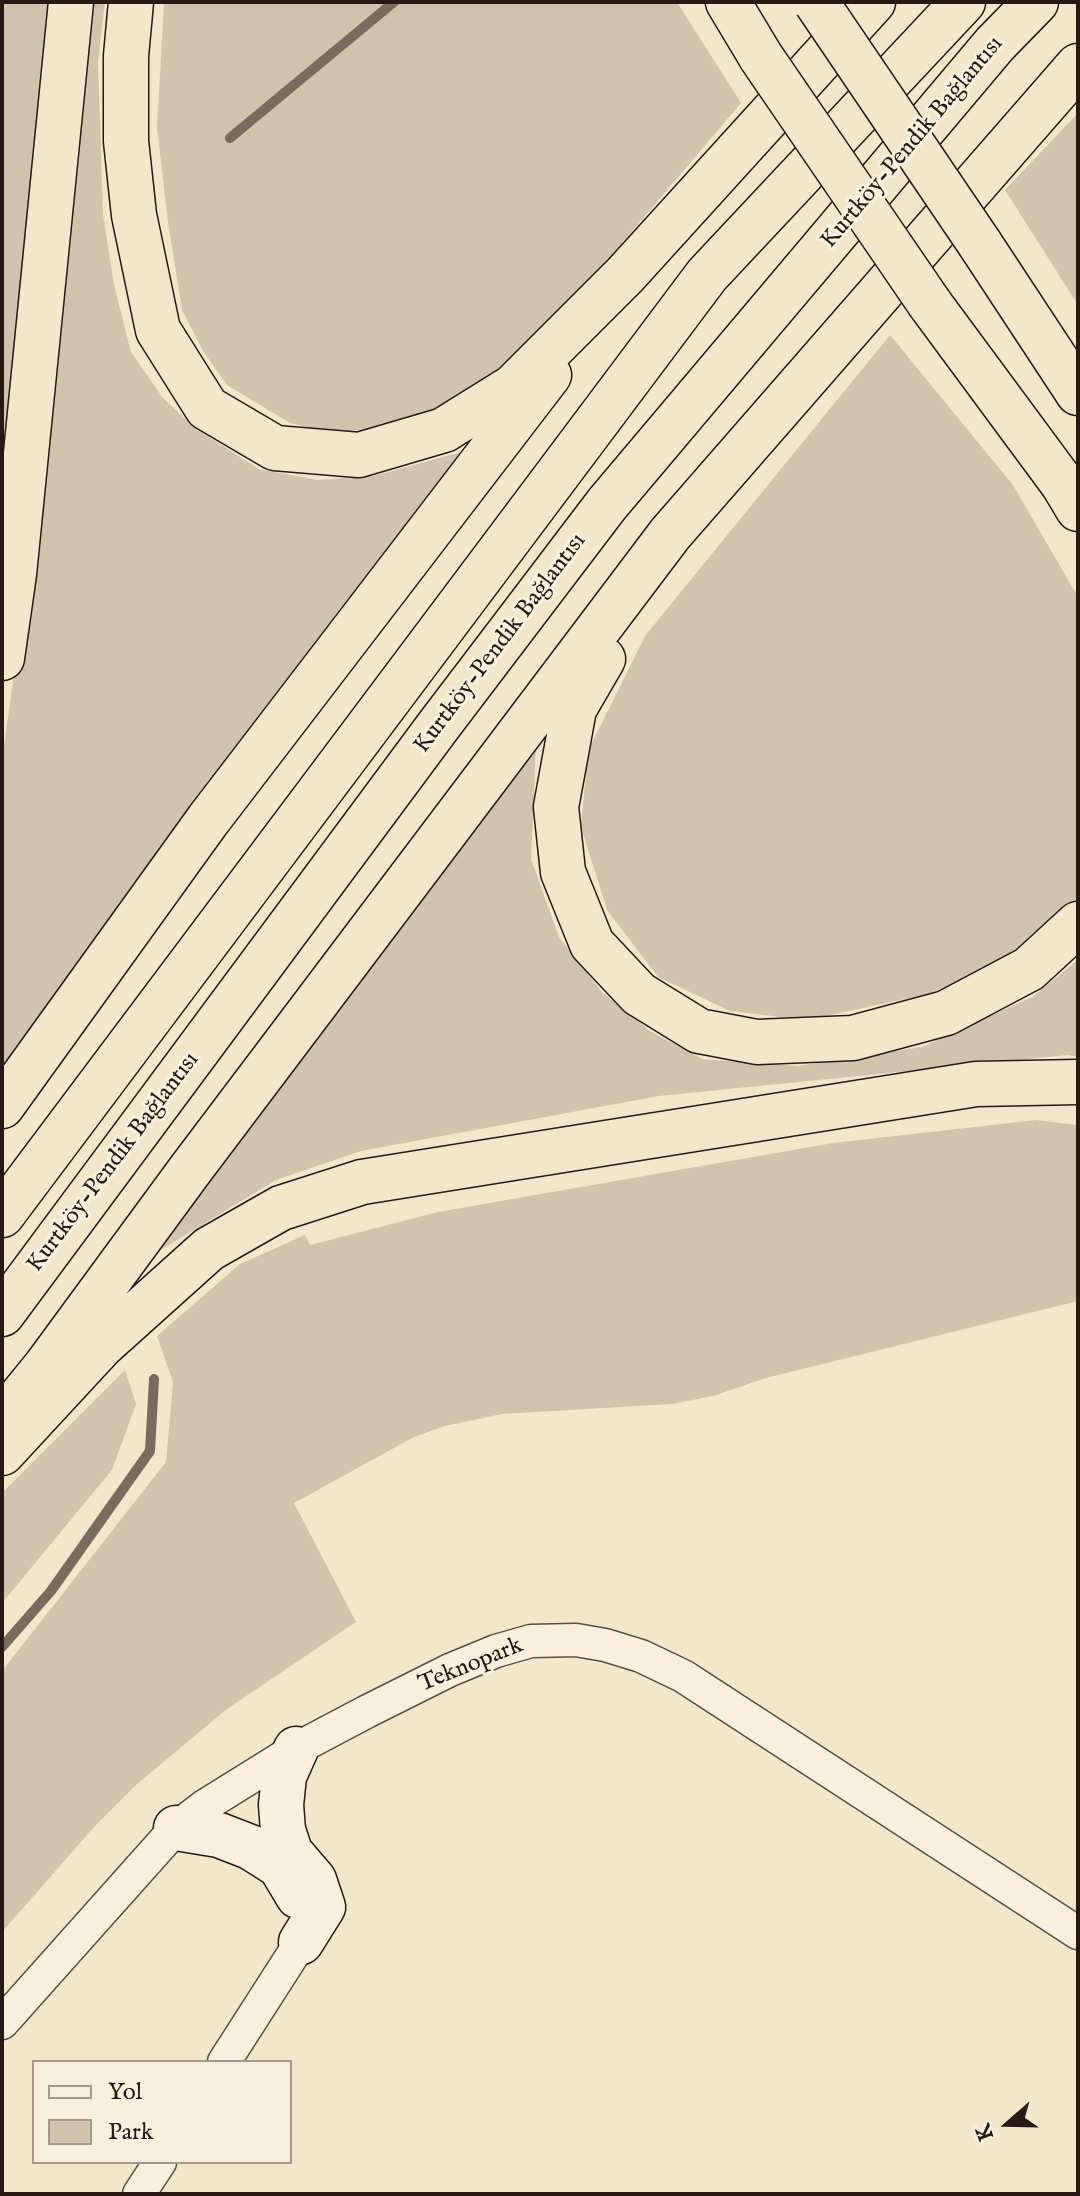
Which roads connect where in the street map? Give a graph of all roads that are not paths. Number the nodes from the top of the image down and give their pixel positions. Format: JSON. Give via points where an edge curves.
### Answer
{"nodes":[{"id":1,"x":71,"y":2,"type":"edge"},
{"id":2,"x":131,"y":2,"type":"edge"},
{"id":3,"x":728,"y":2,"type":"edge"},
{"id":4,"x":816,"y":2,"type":"edge"},
{"id":5,"x":873,"y":2,"type":"edge"},
{"id":6,"x":963,"y":2,"type":"edge"},
{"id":7,"x":1036,"y":2,"type":"edge"},
{"id":8,"x":1078,"y":66,"type":"edge"},
{"id":9,"x":980,"y":244,"type":"junction"},
{"id":10,"x":625,"y":275,"type":"junction"},
{"id":11,"x":1078,"y":348,"type":"edge"},
{"id":12,"x":1078,"y":393,"type":"edge"},
{"id":13,"x":1070,"y":496,"type":"edge"},
{"id":14,"x":1078,"y":529,"type":"edge"},
{"id":15,"x":670,"y":534,"type":"junction"},
{"id":16,"x":2,"y":658,"type":"edge"},
{"id":17,"x":1078,"y":924,"type":"edge"},
{"id":18,"x":1078,"y":1082,"type":"edge"},
{"id":19,"x":2,"y":1106,"type":"edge"},
{"id":20,"x":2,"y":1215,"type":"edge"},
{"id":21,"x":2,"y":1314,"type":"edge"},
{"id":22,"x":2,"y":1420,"type":"edge"},
{"id":23,"x":2,"y":1453,"type":"edge"},
{"id":24,"x":296,"y":1749,"type":"junction"},
{"id":25,"x":176,"y":1828,"type":"junction"},
{"id":26,"x":1078,"y":1933,"type":"edge"},
{"id":27,"x":301,"y":1942,"type":"junction"},
{"id":28,"x":2,"y":2023,"type":"edge"},
{"id":29,"x":225,"y":2060,"type":"edge"},
{"id":30,"x":159,"y":2164,"type":"edge"},
{"id":31,"x":139,"y":2194,"type":"edge"}],
"edges":[{"from":1,"to":16,"type":"highway"},
{"from":2,"to":10,"type":"highway","via":[[126,141],[134,215],[158,330],[207,408],[275,448],[359,455],[444,430],[513,387]]},
{"from":3,"to":13,"type":"highway","bridge":true,"via":[[930,304]]},
{"from":4,"to":9,"type":"highway","bridge":true},
{"from":5,"to":10,"type":"highway"},
{"from":6,"to":20,"type":"highway","via":[[707,275]]},
{"from":7,"to":21,"type":"highway","name":"Kurtköy-Pendik Bağlantısı","via":[[607,504]]},
{"from":8,"to":15,"type":"highway"},
{"from":9,"to":11,"type":"highway"},
{"from":9,"to":12,"type":"highway"},
{"from":10,"to":19,"type":"highway","via":[[208,820]]},
{"from":13,"to":14,"type":"highway"},
{"from":15,"to":17,"type":"highway","via":[[574,709],[556,807],[563,872],[592,944],[639,994],[699,1031],[757,1042],[853,1038],[946,1013],[1029,969]]},
{"from":15,"to":22,"type":"highway"},
{"from":18,"to":23,"type":"highway","via":[[976,1084],[362,1182],[281,1208],[209,1249],[101,1346]]},
{"from":24,"to":25,"type":"street","name":"Teknopark"},
{"from":24,"to":26,"type":"street","name":"Teknopark","via":[[496,1651],[531,1641],[605,1645],[683,1676]]},
{"from":24,"to":27,"type":"street","via":[[283,1781],[283,1830],[290,1852],[314,1880],[323,1907]]},
{"from":25,"to":27,"type":"street","via":[[219,1835],[280,1866],[301,1900]]},
{"from":25,"to":28,"type":"street","name":"Teknopark"},
{"from":27,"to":29,"type":"street"},
{"from":30,"to":31,"type":"street"}]}
